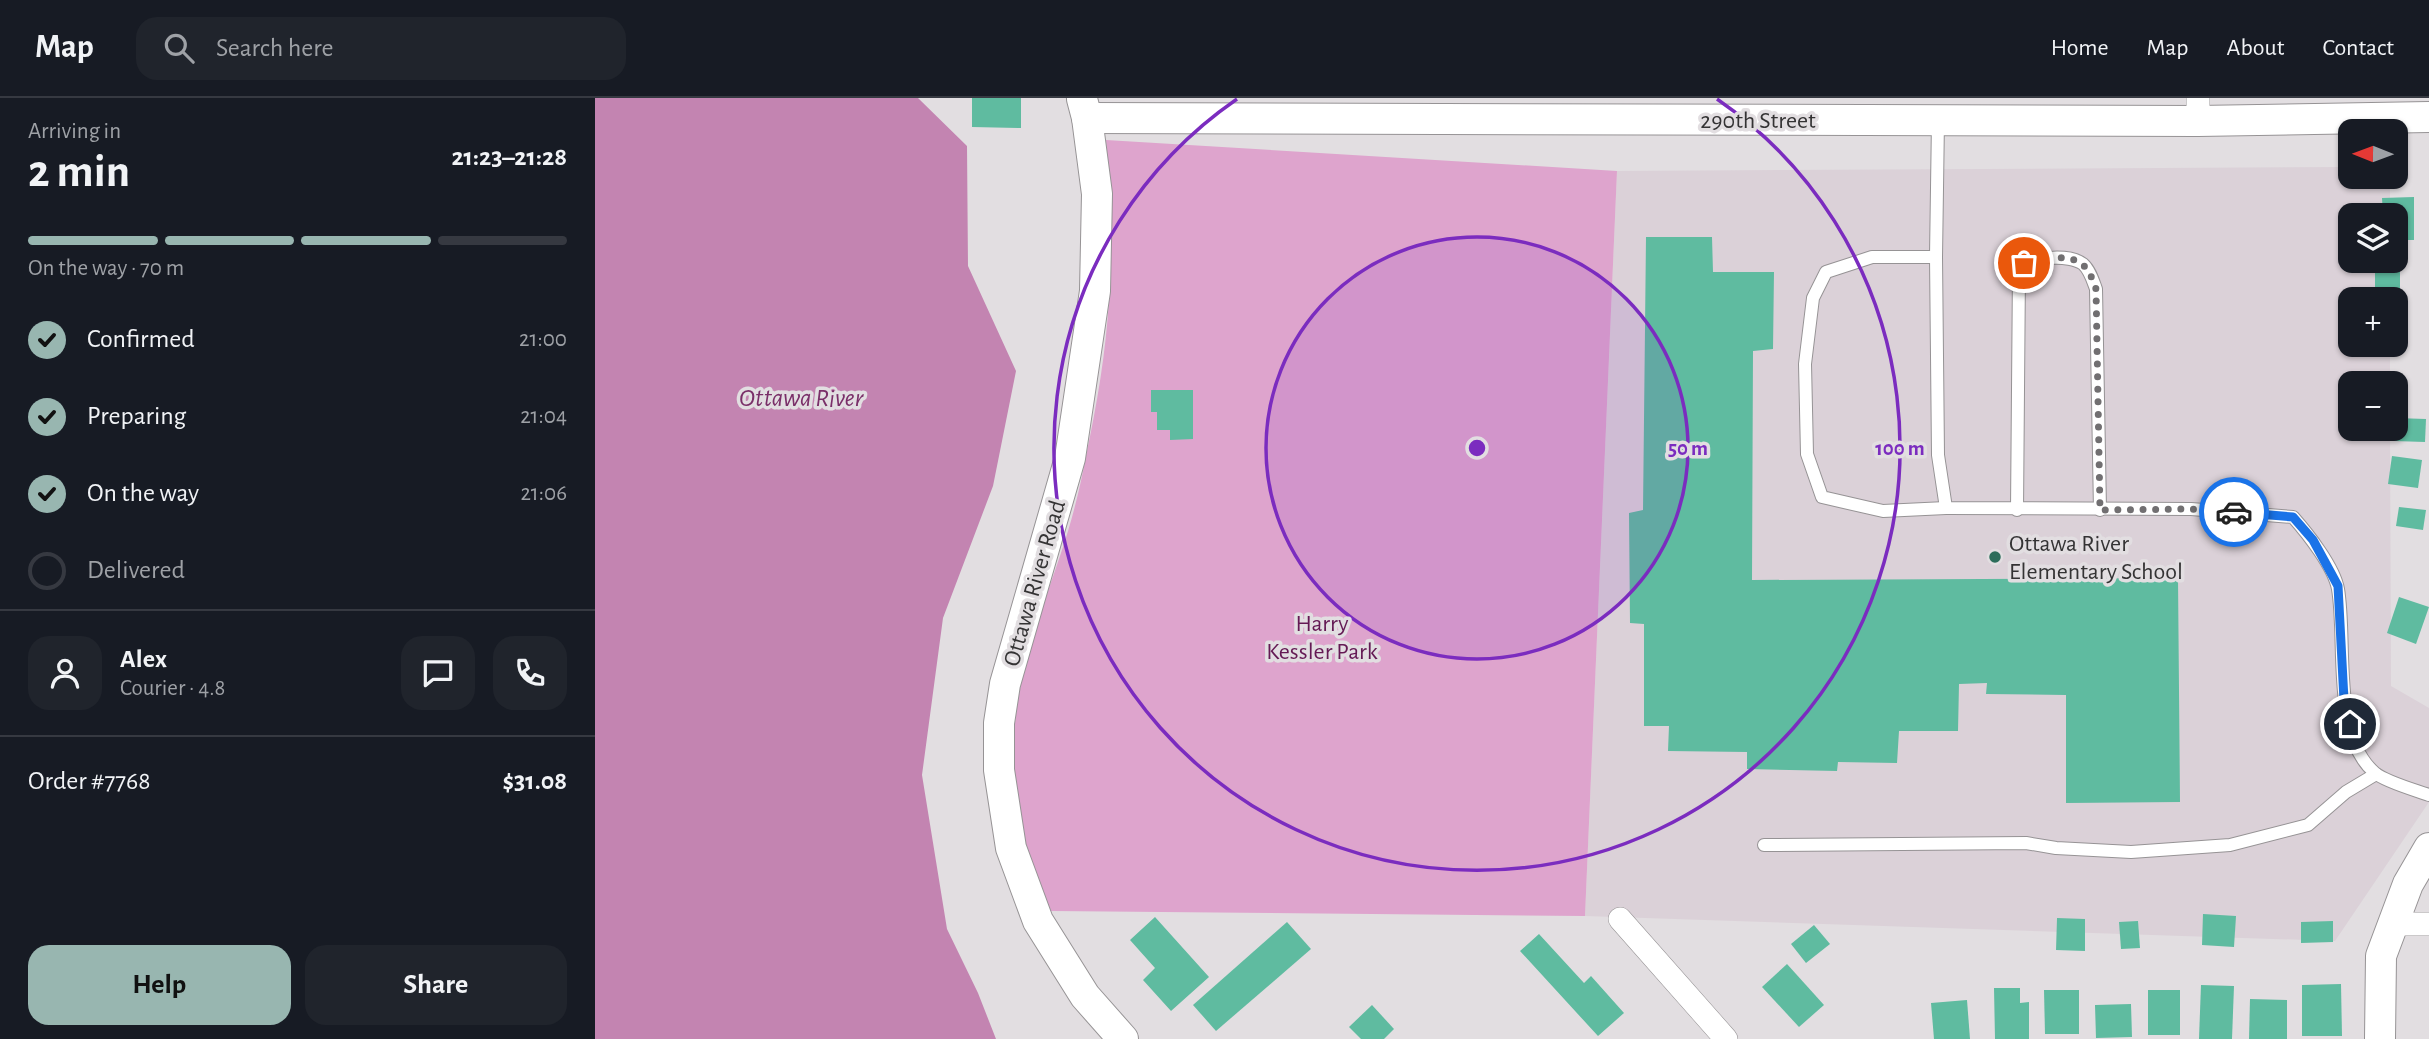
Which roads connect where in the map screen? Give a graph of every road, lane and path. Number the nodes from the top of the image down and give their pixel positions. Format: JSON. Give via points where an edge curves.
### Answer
{"nodes":[{"id":1,"x":1084,"y":108,"type":"edge"},
{"id":2,"x":2198,"y":109,"type":"edge"},
{"id":3,"x":2429,"y":117,"type":"edge"},
{"id":4,"x":1938,"y":120,"type":"junction"},
{"id":5,"x":1935,"y":257,"type":"junction"},
{"id":6,"x":1946,"y":508,"type":"junction"},
{"id":7,"x":2017,"y":510,"type":"junction"},
{"id":8,"x":2100,"y":510,"type":"junction"},
{"id":9,"x":2376,"y":774,"type":"junction"},
{"id":10,"x":2429,"y":795,"type":"edge"},
{"id":11,"x":1764,"y":845,"type":"dead end"},
{"id":12,"x":2429,"y":848,"type":"edge"},
{"id":13,"x":2418,"y":884,"type":"edge"},
{"id":14,"x":1620,"y":919,"type":"dead end"},
{"id":15,"x":2391,"y":924,"type":"junction"},
{"id":16,"x":2429,"y":924,"type":"edge"},
{"id":17,"x":1123,"y":1039,"type":"edge"},
{"id":18,"x":1726,"y":1039,"type":"edge"},
{"id":19,"x":2380,"y":1039,"type":"edge"}],
"edges":[{"from":1,"to":4,"type":"street","name":"290th Street"},
{"from":1,"to":17,"type":"street","name":"Ottawa River Road","via":[[1097,194],[1091,327],[1070,458],[1005,684],[999,770],[1011,848],[1038,921],[1085,996]]},
{"from":2,"to":3,"type":"street","name":"290th Street"},
{"from":2,"to":4,"type":"street","name":"290th Street"},
{"from":4,"to":5,"type":"lane"},
{"from":5,"to":6,"type":"lane","via":[[1938,455]]},
{"from":5,"to":6,"type":"lane","via":[[1872,257],[1826,272],[1813,298],[1805,365],[1807,454],[1822,497],[1883,511]]},
{"from":6,"to":7,"type":"lane"},
{"from":7,"to":8,"type":"lane"},
{"from":7,"to":8,"type":"lane","via":[[2019,269],[2038,258],[2082,263],[2096,289]]},
{"from":8,"to":9,"type":"lane","via":[[2191,509],[2293,517],[2313,540],[2338,586],[2344,700],[2355,748]]},
{"from":9,"to":10,"type":"lane"},
{"from":9,"to":11,"type":"lane","via":[[2346,792],[2308,825],[2230,845],[2131,852],[2026,843]]},
{"from":12,"to":13,"type":"street"},
{"from":13,"to":15,"type":"street"},
{"from":14,"to":18,"type":"street"},
{"from":15,"to":16,"type":"street"},
{"from":15,"to":19,"type":"street","via":[[2381,956]]}]}
